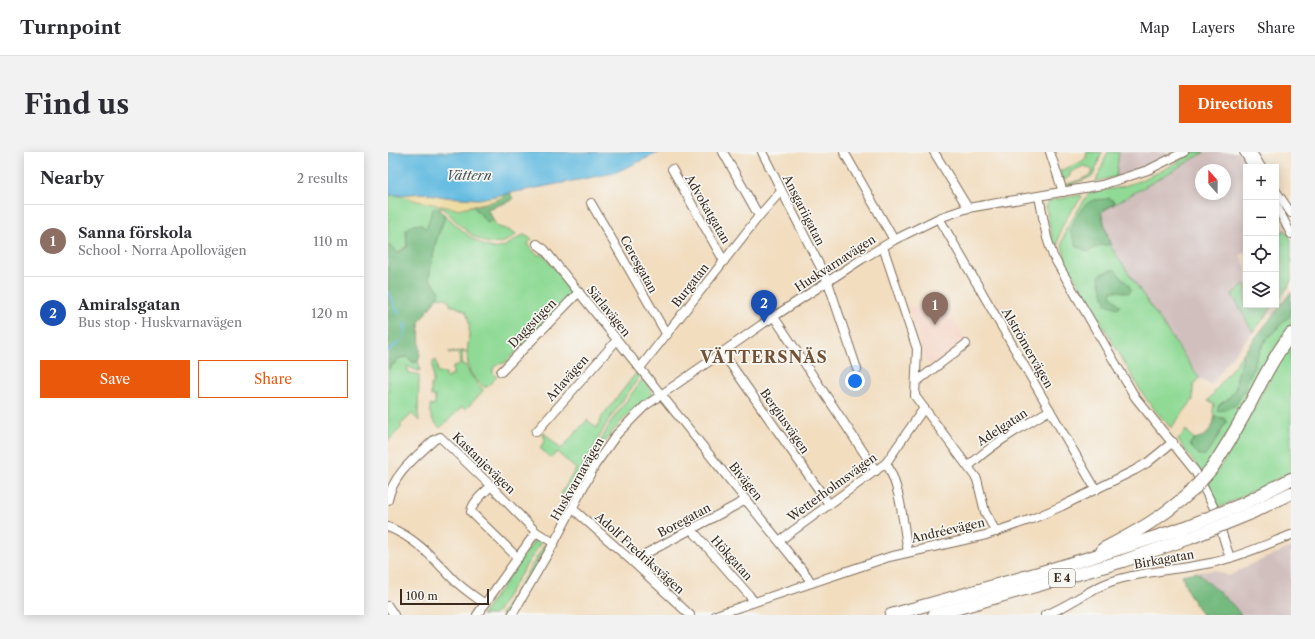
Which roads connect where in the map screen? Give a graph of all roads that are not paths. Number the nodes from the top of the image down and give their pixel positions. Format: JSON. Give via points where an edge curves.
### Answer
{"nodes":[{"id":1,"x":723,"y":152,"type":"edge"},
{"id":2,"x":762,"y":152,"type":"edge"},
{"id":3,"x":844,"y":152,"type":"edge"},
{"id":4,"x":934,"y":152,"type":"edge"},
{"id":5,"x":1050,"y":152,"type":"edge"},
{"id":6,"x":1184,"y":152,"type":"edge"},
{"id":7,"x":1244,"y":152,"type":"edge"},
{"id":8,"x":1252,"y":152,"type":"edge"},
{"id":9,"x":1251,"y":164,"type":"edge"},
{"id":10,"x":1259,"y":164,"type":"edge"},
{"id":11,"x":672,"y":169,"type":"dead end"},
{"id":12,"x":781,"y":191,"type":"junction"},
{"id":13,"x":1063,"y":192,"type":"junction"},
{"id":14,"x":1039,"y":196,"type":"junction"},
{"id":15,"x":591,"y":203,"type":"dead end"},
{"id":16,"x":1282,"y":205,"type":"edge"},
{"id":17,"x":968,"y":208,"type":"junction"},
{"id":18,"x":1291,"y":213,"type":"edge"},
{"id":19,"x":759,"y":216,"type":"junction"},
{"id":20,"x":940,"y":218,"type":"junction"},
{"id":21,"x":1291,"y":234,"type":"edge"},
{"id":22,"x":894,"y":240,"type":"junction"},
{"id":23,"x":537,"y":244,"type":"dead end"},
{"id":24,"x":882,"y":247,"type":"junction"},
{"id":25,"x":724,"y":261,"type":"junction"},
{"id":26,"x":828,"y":282,"type":"junction"},
{"id":27,"x":579,"y":292,"type":"junction"},
{"id":28,"x":774,"y":317,"type":"junction"},
{"id":29,"x":1291,"y":334,"type":"edge"},
{"id":30,"x":667,"y":335,"type":"junction"},
{"id":31,"x":617,"y":340,"type":"junction"},
{"id":32,"x":966,"y":344,"type":"dead end"},
{"id":33,"x":722,"y":352,"type":"junction"},
{"id":34,"x":640,"y":368,"type":"junction"},
{"id":35,"x":857,"y":369,"type":"dead end"},
{"id":36,"x":501,"y":372,"type":"dead end"},
{"id":37,"x":916,"y":382,"type":"junction"},
{"id":38,"x":661,"y":394,"type":"junction"},
{"id":39,"x":924,"y":408,"type":"junction"},
{"id":40,"x":1050,"y":410,"type":"junction"},
{"id":41,"x":536,"y":432,"type":"dead end"},
{"id":42,"x":1172,"y":442,"type":"junction"},
{"id":43,"x":886,"y":463,"type":"junction"},
{"id":44,"x":969,"y":466,"type":"junction"},
{"id":45,"x":876,"y":471,"type":"junction"},
{"id":46,"x":1291,"y":479,"type":"edge"},
{"id":47,"x":491,"y":486,"type":"junction"},
{"id":48,"x":1096,"y":490,"type":"junction"},
{"id":49,"x":1291,"y":493,"type":"edge"},
{"id":50,"x":388,"y":500,"type":"edge"},
{"id":51,"x":746,"y":500,"type":"junction"},
{"id":52,"x":829,"y":504,"type":"junction"},
{"id":53,"x":573,"y":509,"type":"junction"},
{"id":54,"x":1247,"y":509,"type":"junction"},
{"id":55,"x":388,"y":527,"type":"edge"},
{"id":56,"x":692,"y":530,"type":"junction"},
{"id":57,"x":536,"y":532,"type":"junction"},
{"id":58,"x":996,"y":532,"type":"junction"},
{"id":59,"x":1188,"y":533,"type":"junction"},
{"id":60,"x":1291,"y":535,"type":"edge"},
{"id":61,"x":778,"y":541,"type":"junction"},
{"id":62,"x":554,"y":543,"type":"junction"},
{"id":63,"x":908,"y":552,"type":"junction"},
{"id":64,"x":518,"y":558,"type":"junction"},
{"id":65,"x":1230,"y":558,"type":"junction"},
{"id":66,"x":632,"y":561,"type":"junction"},
{"id":67,"x":1046,"y":572,"type":"junction"},
{"id":68,"x":811,"y":583,"type":"junction"},
{"id":69,"x":754,"y":602,"type":"junction"},
{"id":70,"x":485,"y":604,"type":"junction"},
{"id":71,"x":388,"y":606,"type":"edge"},
{"id":72,"x":394,"y":615,"type":"edge"},
{"id":73,"x":477,"y":615,"type":"edge"},
{"id":74,"x":512,"y":615,"type":"edge"},
{"id":75,"x":690,"y":615,"type":"edge"},
{"id":76,"x":716,"y":615,"type":"edge"},
{"id":77,"x":891,"y":615,"type":"edge"},
{"id":78,"x":934,"y":615,"type":"edge"},
{"id":79,"x":1048,"y":615,"type":"edge"}],
"edges":[{"from":1,"to":19,"type":"street"},
{"from":2,"to":12,"type":"street","name":"Ansgariigatan"},
{"from":3,"to":22,"type":"street"},
{"from":4,"to":17,"type":"street"},
{"from":5,"to":13,"type":"street"},
{"from":6,"to":13,"type":"street","name":"Huskvarnavägen","via":[[1148,170],[1102,186]]},
{"from":7,"to":9,"type":"street"},
{"from":8,"to":10,"type":"street"},
{"from":11,"to":25,"type":"street","name":"Advokatgatan"},
{"from":12,"to":19,"type":"street","name":"Burgatan"},
{"from":12,"to":26,"type":"street","name":"Ansgariigatan"},
{"from":13,"to":14,"type":"street","name":"Huskvarnavägen"},
{"from":14,"to":17,"type":"street","name":"Huskvarnavägen"},
{"from":14,"to":42,"type":"street","via":[[1047,238],[1059,268],[1135,397]]},
{"from":15,"to":30,"type":"street","name":"Ceresgatan"},
{"from":16,"to":18,"type":"street"},
{"from":16,"to":21,"type":"street"},
{"from":17,"to":20,"type":"street","name":"Huskvarnavägen"},
{"from":19,"to":25,"type":"street","name":"Burgatan"},
{"from":20,"to":22,"type":"street","name":"Huskvarnavägen"},
{"from":20,"to":40,"type":"street","name":"Alströmervägen"},
{"from":22,"to":24,"type":"street","name":"Huskvarnavägen"},
{"from":23,"to":27,"type":"street","name":"Särlavägen"},
{"from":24,"to":26,"type":"street","name":"Huskvarnavägen"},
{"from":24,"to":37,"type":"street","via":[[917,349]]},
{"from":25,"to":30,"type":"street","name":"Burgatan"},
{"from":26,"to":28,"type":"street","name":"Huskvarnavägen"},
{"from":26,"to":35,"type":"street","name":"Ansgariigatan"},
{"from":27,"to":31,"type":"street","name":"Särlavägen"},
{"from":27,"to":36,"type":"street","name":"Daggstigen"},
{"from":28,"to":33,"type":"street","name":"Huskvarnavägen"},
{"from":28,"to":45,"type":"street"},
{"from":29,"to":67,"type":"highway","bridge":true,"via":[[1268,369],[1228,443],[1212,468],[1193,490],[1159,518],[1138,531],[1097,552]]},
{"from":30,"to":34,"type":"street","name":"Burgatan"},
{"from":31,"to":34,"type":"street","name":"Särlavägen"},
{"from":31,"to":41,"type":"street","name":"Arlavägen"},
{"from":32,"to":37,"type":"street"},
{"from":33,"to":38,"type":"street","name":"Huskvarnavägen"},
{"from":33,"to":52,"type":"street","name":"Bergiusvägen"},
{"from":34,"to":38,"type":"street","name":"Särlavägen"},
{"from":37,"to":39,"type":"street","via":[[916,396]]},
{"from":38,"to":51,"type":"street","name":"Bivägen"},
{"from":38,"to":53,"type":"street","name":"Huskvarnavägen","via":[[617,434],[595,465]]},
{"from":39,"to":43,"type":"street","name":"Wetterholmsvägen"},
{"from":39,"to":44,"type":"street"},
{"from":40,"to":44,"type":"street","name":"Adelgatan","via":[[1018,429]]},
{"from":40,"to":48,"type":"street","name":"Alströmervägen"},
{"from":42,"to":48,"type":"street","name":"Andréevägen","via":[[1147,463]]},
{"from":42,"to":65,"type":"street","via":[[1195,471],[1206,490]]},
{"from":43,"to":45,"type":"street","name":"Wetterholmsvägen"},
{"from":43,"to":63,"type":"street","via":[[891,471],[898,497]]},
{"from":44,"to":58,"type":"street","via":[[977,479],[985,512]]},
{"from":45,"to":52,"type":"street","name":"Wetterholmsvägen"},
{"from":46,"to":54,"type":"highway","number":"E 4"},
{"from":47,"to":50,"type":"street","name":"Kastanjevägen","via":[[440,437],[397,478]]},
{"from":47,"to":57,"type":"street","name":"Kastanjevägen"},
{"from":47,"to":64,"type":"street","via":[[471,512]]},
{"from":48,"to":58,"type":"street","name":"Andréevägen"},
{"from":49,"to":54,"type":"highway","number":"E 4"},
{"from":51,"to":56,"type":"street","name":"Boregatan"},
{"from":51,"to":61,"type":"street","name":"Bivägen"},
{"from":52,"to":61,"type":"street","name":"Wetterholmsvägen"},
{"from":53,"to":62,"type":"street","name":"Huskvarnavägen"},
{"from":53,"to":66,"type":"street","name":"Adolf Fredriksvägen"},
{"from":54,"to":59,"type":"highway","number":"E 4","bridge":true},
{"from":55,"to":70,"type":"street","via":[[425,550],[458,583]]},
{"from":56,"to":66,"type":"street","name":"Boregatan"},
{"from":56,"to":69,"type":"street","name":"Hökgatan"},
{"from":57,"to":62,"type":"street","name":"Kastanjevägen"},
{"from":57,"to":64,"type":"street"},
{"from":58,"to":63,"type":"street","name":"Andréevägen"},
{"from":59,"to":67,"type":"highway","number":"E 4","via":[[1120,549]]},
{"from":59,"to":78,"type":"highway","number":"E 4","via":[[1123,561]]},
{"from":60,"to":65,"type":"street","name":"Birkagatan"},
{"from":61,"to":68,"type":"street","name":"Bivägen"},
{"from":62,"to":74,"type":"street","name":"Huskvarnavägen"},
{"from":63,"to":68,"type":"street","name":"Andréevägen","via":[[873,561]]},
{"from":64,"to":70,"type":"street"},
{"from":65,"to":79,"type":"street","name":"Birkagatan","via":[[1109,582]]},
{"from":66,"to":75,"type":"street","name":"Adolf Fredriksvägen"},
{"from":67,"to":77,"type":"highway","number":"E 4"},
{"from":68,"to":69,"type":"street","name":"Andréevägen"},
{"from":69,"to":76,"type":"street","name":"Andréevägen"},
{"from":70,"to":73,"type":"street"},
{"from":71,"to":72,"type":"street"}]}
